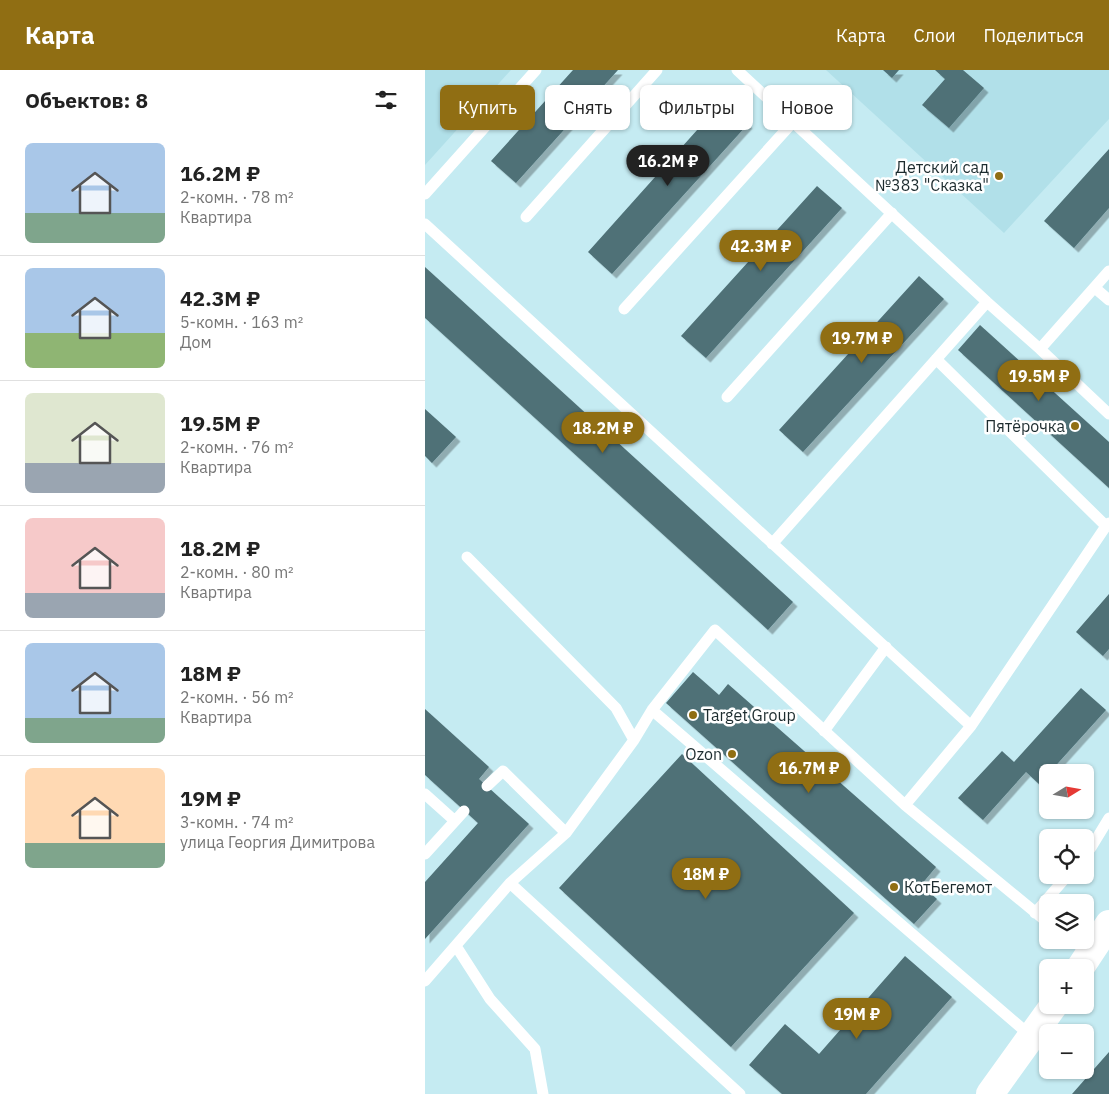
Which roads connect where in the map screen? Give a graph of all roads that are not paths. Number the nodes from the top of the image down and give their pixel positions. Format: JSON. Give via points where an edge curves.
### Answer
{"nodes":[{"id":1,"x":535,"y":70,"type":"edge"},
{"id":2,"x":657,"y":70,"type":"edge"},
{"id":3,"x":737,"y":70,"type":"edge"},
{"id":4,"x":763,"y":94,"type":"edge"},
{"id":5,"x":786,"y":130,"type":"edge"},
{"id":6,"x":802,"y":130,"type":"edge"},
{"id":7,"x":425,"y":194,"type":"edge"},
{"id":8,"x":892,"y":213,"type":"junction"},
{"id":9,"x":526,"y":217,"type":"dead end"},
{"id":10,"x":425,"y":224,"type":"edge"},
{"id":11,"x":1109,"y":271,"type":"edge"},
{"id":12,"x":1095,"y":288,"type":"junction"},
{"id":13,"x":1109,"y":300,"type":"edge"},
{"id":14,"x":987,"y":302,"type":"junction"},
{"id":15,"x":624,"y":309,"type":"dead end"},
{"id":16,"x":1040,"y":349,"type":"junction"},
{"id":17,"x":936,"y":359,"type":"junction"},
{"id":18,"x":727,"y":397,"type":"dead end"},
{"id":19,"x":1109,"y":414,"type":"edge"},
{"id":20,"x":1107,"y":525,"type":"edge"},
{"id":21,"x":772,"y":544,"type":"junction"},
{"id":22,"x":467,"y":557,"type":"dead end"},
{"id":23,"x":886,"y":647,"type":"junction"},
{"id":24,"x":651,"y":710,"type":"junction"},
{"id":25,"x":971,"y":726,"type":"junction"},
{"id":26,"x":824,"y":731,"type":"junction"},
{"id":27,"x":634,"y":740,"type":"junction"},
{"id":28,"x":487,"y":786,"type":"dead end"},
{"id":29,"x":425,"y":794,"type":"edge"},
{"id":30,"x":905,"y":805,"type":"junction"},
{"id":31,"x":464,"y":811,"type":"dead end"},
{"id":32,"x":1109,"y":818,"type":"edge"},
{"id":33,"x":455,"y":821,"type":"junction"},
{"id":34,"x":566,"y":833,"type":"junction"},
{"id":35,"x":1094,"y":843,"type":"edge"},
{"id":36,"x":425,"y":854,"type":"edge"},
{"id":37,"x":510,"y":883,"type":"junction"},
{"id":38,"x":1060,"y":884,"type":"edge"},
{"id":39,"x":1035,"y":913,"type":"junction"},
{"id":40,"x":1039,"y":916,"type":"edge"},
{"id":41,"x":1109,"y":924,"type":"edge"},
{"id":42,"x":456,"y":946,"type":"junction"},
{"id":43,"x":1081,"y":954,"type":"edge"},
{"id":44,"x":425,"y":981,"type":"edge"},
{"id":45,"x":1048,"y":1014,"type":"edge"},
{"id":46,"x":1032,"y":1037,"type":"junction"},
{"id":47,"x":543,"y":1094,"type":"edge"},
{"id":48,"x":740,"y":1094,"type":"edge"},
{"id":49,"x":990,"y":1094,"type":"edge"}],
"edges":[{"from":1,"to":7,"type":"lane"},
{"from":2,"to":9,"type":"lane"},
{"from":3,"to":4,"type":"lane"},
{"from":5,"to":15,"type":"lane"},
{"from":6,"to":8,"type":"lane"},
{"from":8,"to":14,"type":"lane"},
{"from":8,"to":18,"type":"lane"},
{"from":10,"to":21,"type":"lane"},
{"from":11,"to":12,"type":"lane"},
{"from":12,"to":13,"type":"lane"},
{"from":12,"to":16,"type":"lane"},
{"from":14,"to":16,"type":"lane"},
{"from":14,"to":17,"type":"lane"},
{"from":16,"to":19,"type":"lane"},
{"from":17,"to":20,"type":"lane"},
{"from":17,"to":21,"type":"lane"},
{"from":20,"to":25,"type":"lane"},
{"from":21,"to":23,"type":"lane"},
{"from":22,"to":27,"type":"lane","via":[[616,708]]},
{"from":23,"to":25,"type":"lane"},
{"from":23,"to":26,"type":"lane"},
{"from":24,"to":26,"type":"lane","via":[[715,630]]},
{"from":24,"to":27,"type":"lane"},
{"from":24,"to":46,"type":"lane"},
{"from":25,"to":30,"type":"lane"},
{"from":26,"to":30,"type":"lane"},
{"from":27,"to":34,"type":"lane"},
{"from":28,"to":34,"type":"lane","via":[[503,771]]},
{"from":29,"to":33,"type":"lane"},
{"from":30,"to":39,"type":"lane"},
{"from":31,"to":33,"type":"lane"},
{"from":32,"to":35,"type":"lane"},
{"from":33,"to":36,"type":"lane"},
{"from":34,"to":37,"type":"lane"},
{"from":37,"to":42,"type":"lane"},
{"from":37,"to":48,"type":"lane"},
{"from":38,"to":39,"type":"lane"},
{"from":39,"to":40,"type":"lane"},
{"from":41,"to":43,"type":"main road"},
{"from":42,"to":44,"type":"lane"},
{"from":42,"to":47,"type":"lane","via":[[490,999],[535,1049]]},
{"from":45,"to":46,"type":"main road"},
{"from":46,"to":49,"type":"main road"}]}
